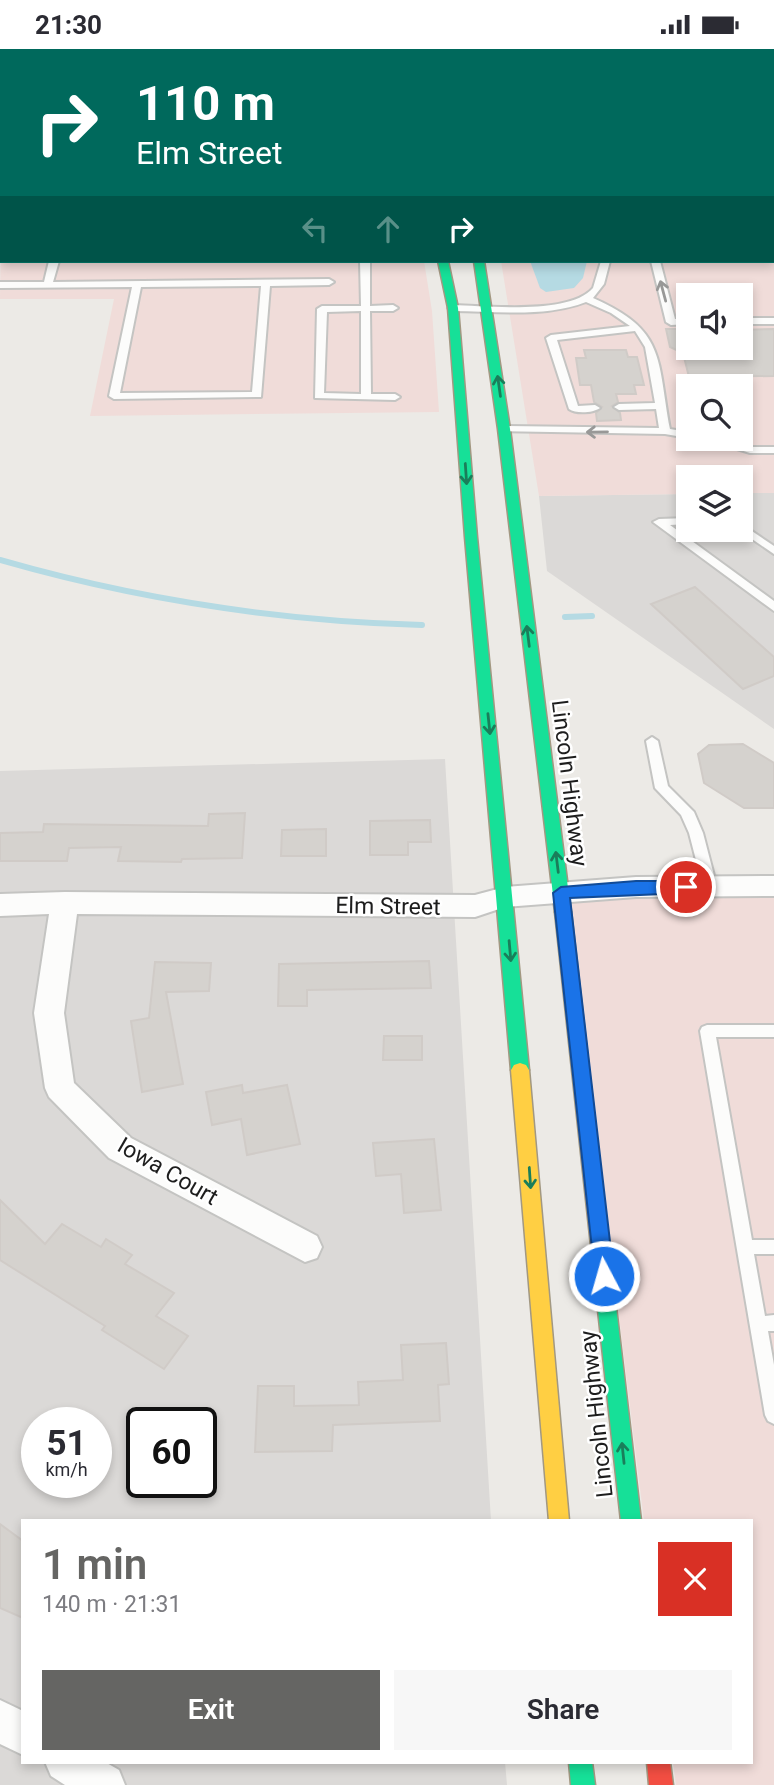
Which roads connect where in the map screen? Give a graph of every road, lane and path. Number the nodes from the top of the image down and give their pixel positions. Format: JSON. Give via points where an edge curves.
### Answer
{"nodes":[{"id":1,"x":54,"y":263,"type":"edge"},
{"id":2,"x":365,"y":263,"type":"edge"},
{"id":3,"x":443,"y":263,"type":"edge"},
{"id":4,"x":479,"y":263,"type":"edge"},
{"id":5,"x":605,"y":263,"type":"edge"},
{"id":6,"x":656,"y":263,"type":"edge"},
{"id":7,"x":329,"y":282,"type":"dead end"},
{"id":8,"x":266,"y":283,"type":"junction"},
{"id":9,"x":137,"y":284,"type":"junction"},
{"id":10,"x":0,"y":285,"type":"edge"},
{"id":11,"x":48,"y":285,"type":"junction"},
{"id":12,"x":586,"y":298,"type":"junction"},
{"id":13,"x":393,"y":308,"type":"dead end"},
{"id":14,"x":453,"y":308,"type":"junction"},
{"id":15,"x":488,"y":308,"type":"junction"},
{"id":16,"x":364,"y":309,"type":"junction"},
{"id":17,"x":753,"y":321,"type":"edge"},
{"id":18,"x":774,"y":321,"type":"edge"},
{"id":19,"x":676,"y":322,"type":"edge"},
{"id":20,"x":639,"y":328,"type":"junction"},
{"id":21,"x":366,"y":397,"type":"junction"},
{"id":22,"x":395,"y":397,"type":"dead end"},
{"id":23,"x":659,"y":406,"type":"junction"},
{"id":24,"x":619,"y":407,"type":"dead end"},
{"id":25,"x":595,"y":408,"type":"dead end"},
{"id":26,"x":505,"y":429,"type":"junction"},
{"id":27,"x":665,"y":431,"type":"junction"},
{"id":28,"x":676,"y":433,"type":"edge"},
{"id":29,"x":753,"y":450,"type":"edge"},
{"id":30,"x":774,"y":450,"type":"edge"},
{"id":31,"x":676,"y":521,"type":"edge"},
{"id":32,"x":676,"y":535,"type":"edge"},
{"id":33,"x":753,"y":536,"type":"edge"},
{"id":34,"x":686,"y":542,"type":"edge"},
{"id":35,"x":774,"y":551,"type":"edge"},
{"id":36,"x":774,"y":607,"type":"edge"},
{"id":37,"x":652,"y":741,"type":"dead end"},
{"id":38,"x":774,"y":886,"type":"edge"},
{"id":39,"x":710,"y":887,"type":"junction"},
{"id":40,"x":561,"y":893,"type":"junction"},
{"id":41,"x":505,"y":897,"type":"junction"},
{"id":42,"x":65,"y":903,"type":"junction"},
{"id":43,"x":0,"y":905,"type":"edge"},
{"id":44,"x":774,"y":1031,"type":"edge"},
{"id":45,"x":305,"y":1247,"type":"dead end"},
{"id":46,"x":745,"y":1247,"type":"junction"},
{"id":47,"x":774,"y":1247,"type":"edge"},
{"id":48,"x":766,"y":1324,"type":"edge"},
{"id":49,"x":774,"y":1415,"type":"edge"},
{"id":50,"x":559,"y":1519,"type":"edge"},
{"id":51,"x":631,"y":1519,"type":"edge"},
{"id":52,"x":0,"y":1720,"type":"edge"},
{"id":53,"x":21,"y":1734,"type":"edge"},
{"id":54,"x":68,"y":1764,"type":"edge"},
{"id":55,"x":580,"y":1764,"type":"edge"},
{"id":56,"x":659,"y":1764,"type":"edge"},
{"id":57,"x":104,"y":1785,"type":"edge"},
{"id":58,"x":583,"y":1785,"type":"edge"},
{"id":59,"x":661,"y":1785,"type":"edge"}],
"edges":[{"from":1,"to":11,"type":"lane"},
{"from":2,"to":16,"type":"lane"},
{"from":3,"to":14,"type":"main road","name":"Lincoln Highway"},
{"from":4,"to":15,"type":"main road","name":"Lincoln Highway"},
{"from":5,"to":12,"type":"lane","via":[[600,285]]},
{"from":19,"to":6,"type":"lane","one_way":true,"via":[[671,322]]},
{"from":7,"to":8,"type":"lane"},
{"from":8,"to":9,"type":"lane"},
{"from":8,"to":9,"type":"lane","via":[[257,395],[114,396]]},
{"from":9,"to":11,"type":"lane"},
{"from":10,"to":11,"type":"lane"},
{"from":12,"to":15,"type":"lane","via":[[567,306]]},
{"from":12,"to":20,"type":"lane","via":[[622,314]]},
{"from":13,"to":16,"type":"lane"},
{"from":14,"to":15,"type":"lane"},
{"from":14,"to":41,"type":"main road","name":"Lincoln Highway","one_way":true},
{"from":26,"to":15,"type":"main road","name":"Lincoln Highway","one_way":true},
{"from":16,"to":21,"type":"lane"},
{"from":16,"to":21,"type":"lane","via":[[322,309],[320,396]]},
{"from":17,"to":18,"type":"lane"},
{"from":20,"to":23,"type":"lane","via":[[650,347]]},
{"from":20,"to":25,"type":"lane","via":[[551,338],[574,409]]},
{"from":21,"to":22,"type":"lane"},
{"from":23,"to":24,"type":"lane"},
{"from":23,"to":27,"type":"lane"},
{"from":27,"to":26,"type":"lane","one_way":true},
{"from":40,"to":26,"type":"main road","name":"Lincoln Highway","one_way":true},
{"from":27,"to":28,"type":"lane"},
{"from":29,"to":30,"type":"lane"},
{"from":31,"to":32,"type":"lane","via":[[659,522]]},
{"from":33,"to":35,"type":"lane"},
{"from":34,"to":36,"type":"lane"},
{"from":37,"to":39,"type":"lane","via":[[662,789],[687,812]]},
{"from":38,"to":39,"type":"street","name":"Elm Street"},
{"from":39,"to":40,"type":"street","name":"Elm Street"},
{"from":40,"to":41,"type":"street","name":"Elm Street"},
{"from":51,"to":40,"type":"main road","name":"Lincoln Highway","one_way":true},
{"from":41,"to":42,"type":"street","name":"Elm Street","via":[[475,907]]},
{"from":41,"to":50,"type":"main road","name":"Lincoln Highway","one_way":true},
{"from":42,"to":43,"type":"street","name":"Elm Street"},
{"from":42,"to":45,"type":"street","name":"Iowa Court","via":[[48,1013],[60,1089],[121,1148]]},
{"from":44,"to":46,"type":"lane","via":[[707,1031]]},
{"from":46,"to":47,"type":"lane"},
{"from":46,"to":48,"type":"lane"},
{"from":48,"to":49,"type":"lane"},
{"from":52,"to":53,"type":"street"},
{"from":54,"to":57,"type":"street"},
{"from":55,"to":58,"type":"main road"},
{"from":56,"to":59,"type":"main road"}]}
